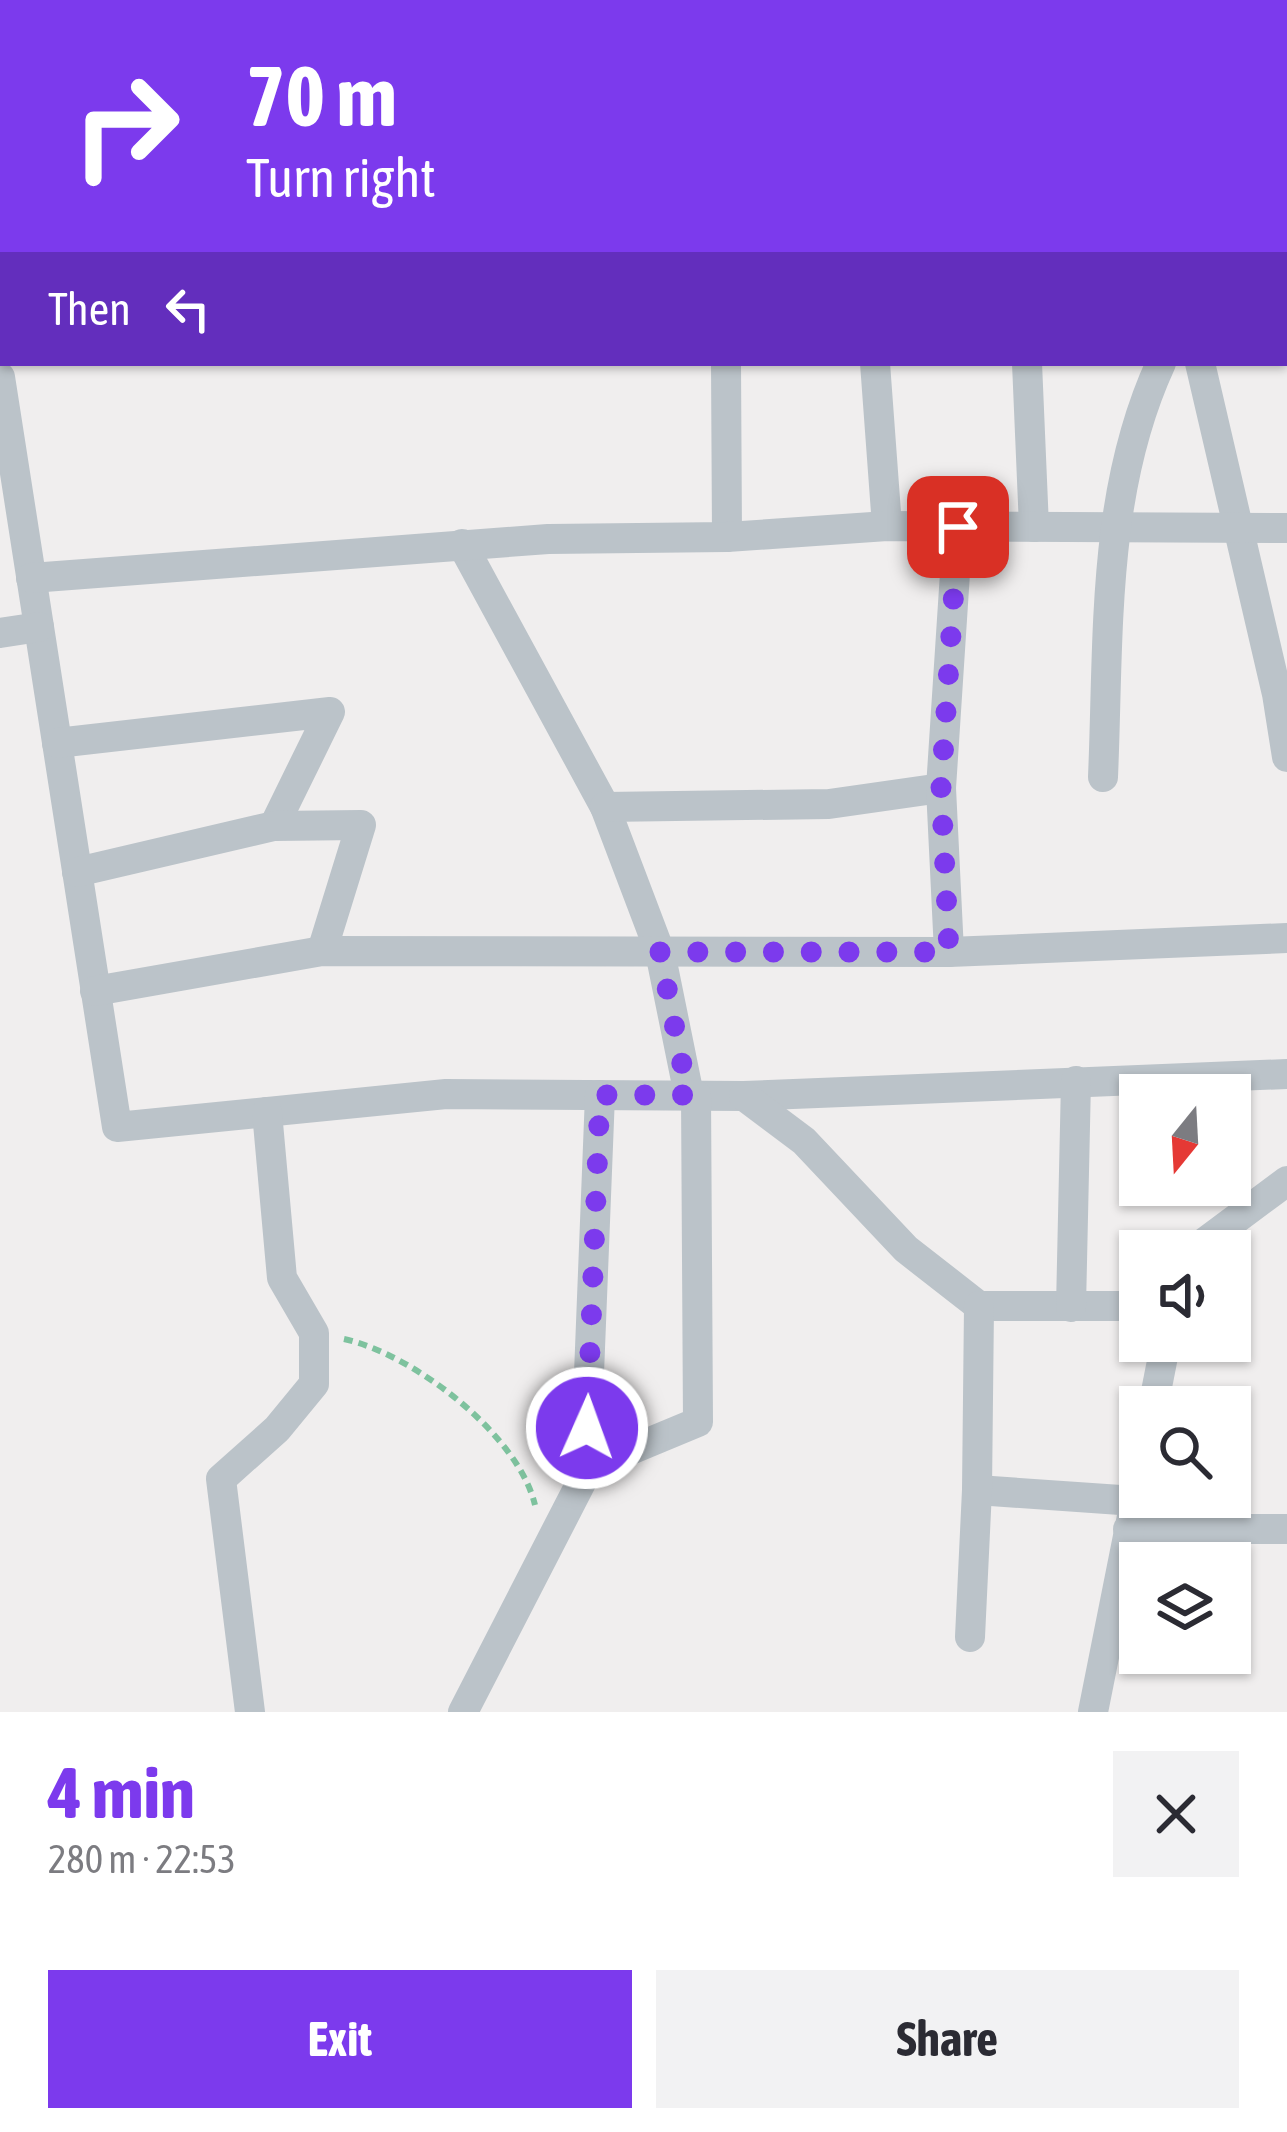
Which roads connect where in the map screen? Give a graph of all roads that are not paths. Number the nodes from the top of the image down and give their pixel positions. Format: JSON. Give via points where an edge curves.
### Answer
{"nodes":[{"id":1,"x":726,"y":366,"type":"edge"},
{"id":2,"x":875,"y":366,"type":"edge"},
{"id":3,"x":1027,"y":366,"type":"edge"},
{"id":4,"x":1160,"y":366,"type":"edge"},
{"id":5,"x":1201,"y":366,"type":"edge"},
{"id":6,"x":0,"y":377,"type":"edge"},
{"id":7,"x":887,"y":526,"type":"junction"},
{"id":8,"x":958,"y":527,"type":"junction"},
{"id":9,"x":1034,"y":527,"type":"junction"},
{"id":10,"x":1114,"y":528,"type":"junction"},
{"id":11,"x":1287,"y":528,"type":"edge"},
{"id":12,"x":1239,"y":529,"type":"junction"},
{"id":13,"x":727,"y":537,"type":"junction"},
{"id":14,"x":462,"y":544,"type":"junction"},
{"id":15,"x":31,"y":578,"type":"junction"},
{"id":16,"x":39,"y":627,"type":"junction"},
{"id":17,"x":0,"y":633,"type":"edge"},
{"id":18,"x":57,"y":743,"type":"junction"},
{"id":19,"x":1287,"y":757,"type":"edge"},
{"id":20,"x":1103,"y":778,"type":"dead end"},
{"id":21,"x":941,"y":788,"type":"junction"},
{"id":22,"x":605,"y":806,"type":"junction"},
{"id":23,"x":274,"y":826,"type":"junction"},
{"id":24,"x":77,"y":872,"type":"junction"},
{"id":25,"x":1287,"y":938,"type":"edge"},
{"id":26,"x":322,"y":952,"type":"junction"},
{"id":27,"x":660,"y":952,"type":"junction"},
{"id":28,"x":949,"y":952,"type":"junction"},
{"id":29,"x":95,"y":991,"type":"junction"},
{"id":30,"x":1287,"y":1074,"type":"edge"},
{"id":31,"x":1076,"y":1081,"type":"junction"},
{"id":32,"x":600,"y":1095,"type":"junction"},
{"id":33,"x":692,"y":1095,"type":"junction"},
{"id":34,"x":744,"y":1096,"type":"junction"},
{"id":35,"x":266,"y":1112,"type":"junction"},
{"id":36,"x":1287,"y":1181,"type":"edge"},
{"id":37,"x":1221,"y":1230,"type":"edge"},
{"id":38,"x":979,"y":1306,"type":"junction"},
{"id":39,"x":1070,"y":1306,"type":"junction"},
{"id":40,"x":1119,"y":1306,"type":"edge"},
{"id":41,"x":585,"y":1475,"type":"junction"},
{"id":42,"x":977,"y":1490,"type":"junction"},
{"id":43,"x":1119,"y":1501,"type":"edge"},
{"id":44,"x":1131,"y":1518,"type":"edge"},
{"id":45,"x":1225,"y":1518,"type":"edge"},
{"id":46,"x":1287,"y":1529,"type":"edge"},
{"id":47,"x":970,"y":1637,"type":"dead end"},
{"id":48,"x":250,"y":1712,"type":"edge"},
{"id":49,"x":463,"y":1712,"type":"edge"},
{"id":50,"x":1094,"y":1712,"type":"edge"}],
"edges":[{"from":1,"to":13,"type":"street"},
{"from":2,"to":7,"type":"street"},
{"from":3,"to":9,"type":"street"},
{"from":4,"to":10,"type":"street","via":[[1130,445]]},
{"from":5,"to":12,"type":"street"},
{"from":6,"to":15,"type":"street"},
{"from":7,"to":8,"type":"street"},
{"from":7,"to":13,"type":"street"},
{"from":8,"to":9,"type":"street"},
{"from":8,"to":21,"type":"street"},
{"from":9,"to":10,"type":"street"},
{"from":10,"to":12,"type":"street"},
{"from":10,"to":20,"type":"street"},
{"from":11,"to":12,"type":"street"},
{"from":12,"to":19,"type":"street"},
{"from":13,"to":14,"type":"street"},
{"from":14,"to":15,"type":"street"},
{"from":14,"to":22,"type":"street"},
{"from":15,"to":16,"type":"street"},
{"from":16,"to":17,"type":"street"},
{"from":16,"to":18,"type":"street"},
{"from":18,"to":23,"type":"street","via":[[331,712]]},
{"from":18,"to":24,"type":"street"},
{"from":21,"to":22,"type":"street","via":[[829,804]]},
{"from":21,"to":28,"type":"street"},
{"from":22,"to":27,"type":"street"},
{"from":23,"to":24,"type":"street"},
{"from":23,"to":26,"type":"street","via":[[361,826]]},
{"from":24,"to":29,"type":"street"},
{"from":25,"to":28,"type":"street"},
{"from":26,"to":27,"type":"street"},
{"from":26,"to":29,"type":"street"},
{"from":27,"to":28,"type":"street"},
{"from":27,"to":33,"type":"street"},
{"from":29,"to":35,"type":"street","via":[[117,1127]]},
{"from":30,"to":31,"type":"street"},
{"from":31,"to":34,"type":"street"},
{"from":31,"to":39,"type":"street"},
{"from":32,"to":33,"type":"street"},
{"from":32,"to":35,"type":"street","via":[[446,1094]]},
{"from":32,"to":41,"type":"street"},
{"from":33,"to":34,"type":"street"},
{"from":33,"to":41,"type":"street","via":[[698,1422]]},
{"from":34,"to":38,"type":"street","via":[[804,1141],[906,1249]]},
{"from":35,"to":48,"type":"street","via":[[282,1278],[314,1333],[314,1384],[221,1479]]},
{"from":36,"to":37,"type":"street"},
{"from":38,"to":39,"type":"street"},
{"from":38,"to":42,"type":"street"},
{"from":39,"to":40,"type":"street"},
{"from":41,"to":49,"type":"street"},
{"from":42,"to":43,"type":"street"},
{"from":42,"to":47,"type":"street"},
{"from":44,"to":50,"type":"street"},
{"from":45,"to":46,"type":"street"}]}
